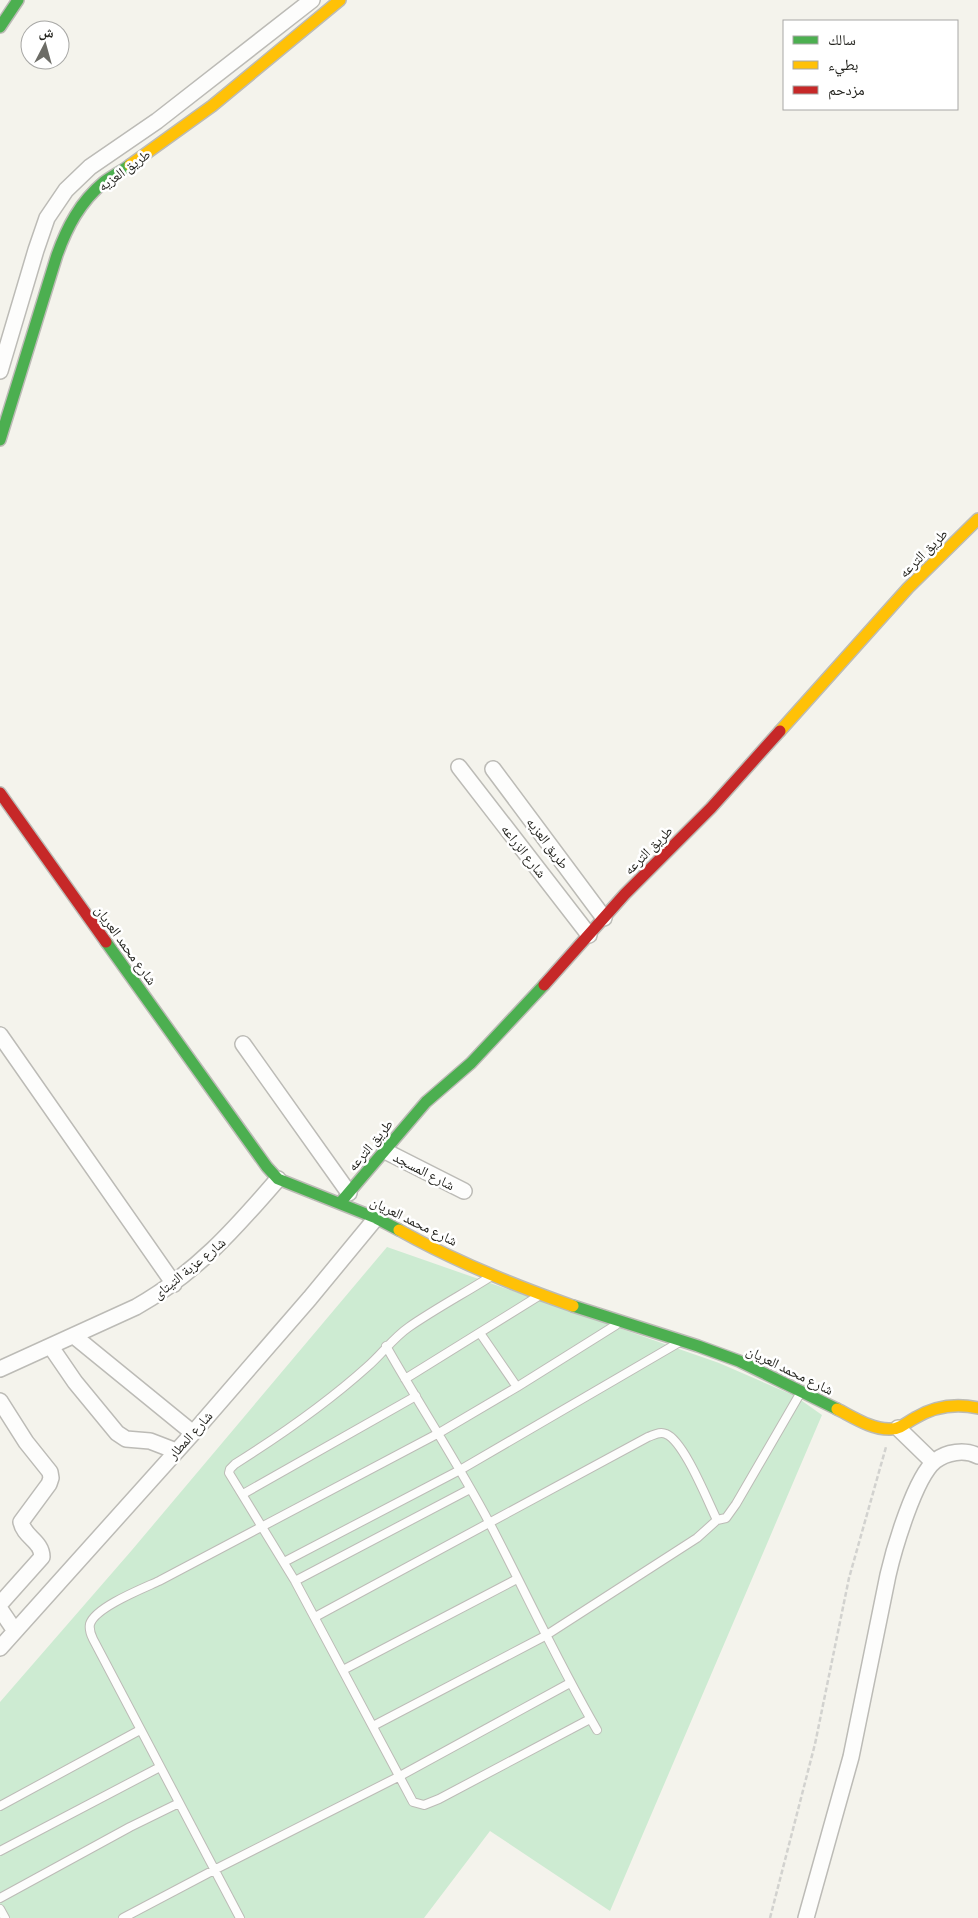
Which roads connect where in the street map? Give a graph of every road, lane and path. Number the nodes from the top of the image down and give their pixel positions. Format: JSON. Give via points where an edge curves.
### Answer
{"nodes":[{"id":1,"x":18,"y":0,"type":"edge"},
{"id":2,"x":312,"y":0,"type":"edge"},
{"id":3,"x":340,"y":0,"type":"edge"},
{"id":4,"x":0,"y":27,"type":"edge"},
{"id":5,"x":0,"y":371,"type":"edge"},
{"id":6,"x":0,"y":440,"type":"edge"},
{"id":7,"x":978,"y":519,"type":"edge"},
{"id":8,"x":459,"y":767,"type":"dead end"},
{"id":9,"x":493,"y":769,"type":"dead end"},
{"id":10,"x":0,"y":793,"type":"edge"},
{"id":11,"x":604,"y":918,"type":"junction"},
{"id":12,"x":589,"y":935,"type":"junction"},
{"id":13,"x":0,"y":1035,"type":"edge"},
{"id":14,"x":244,"y":1044,"type":"dead end"},
{"id":15,"x":385,"y":1151,"type":"junction"},
{"id":16,"x":278,"y":1179,"type":"junction"},
{"id":17,"x":464,"y":1191,"type":"dead end"},
{"id":18,"x":344,"y":1198,"type":"junction"},
{"id":19,"x":376,"y":1218,"type":"junction"},
{"id":20,"x":494,"y":1275,"type":"junction"},
{"id":21,"x":174,"y":1284,"type":"junction"},
{"id":22,"x":541,"y":1295,"type":"junction"},
{"id":23,"x":620,"y":1322,"type":"junction"},
{"id":24,"x":480,"y":1333,"type":"junction"},
{"id":25,"x":74,"y":1336,"type":"junction"},
{"id":26,"x":682,"y":1341,"type":"junction"},
{"id":27,"x":386,"y":1346,"type":"junction"},
{"id":28,"x":51,"y":1347,"type":"junction"},
{"id":29,"x":0,"y":1369,"type":"edge"},
{"id":30,"x":405,"y":1379,"type":"junction"},
{"id":31,"x":517,"y":1387,"type":"junction"},
{"id":32,"x":802,"y":1391,"type":"junction"},
{"id":33,"x":416,"y":1396,"type":"junction"},
{"id":34,"x":0,"y":1401,"type":"edge"},
{"id":35,"x":978,"y":1408,"type":"edge"},
{"id":36,"x":897,"y":1430,"type":"junction"},
{"id":37,"x":439,"y":1432,"type":"junction"},
{"id":38,"x":193,"y":1433,"type":"junction"},
{"id":39,"x":176,"y":1452,"type":"junction"},
{"id":40,"x":978,"y":1456,"type":"edge"},
{"id":41,"x":929,"y":1458,"type":"junction"},
{"id":42,"x":460,"y":1470,"type":"junction"},
{"id":43,"x":470,"y":1489,"type":"junction"},
{"id":44,"x":243,"y":1494,"type":"junction"},
{"id":45,"x":717,"y":1520,"type":"junction"},
{"id":46,"x":490,"y":1524,"type":"junction"},
{"id":47,"x":262,"y":1526,"type":"junction"},
{"id":48,"x":284,"y":1562,"type":"junction"},
{"id":49,"x":517,"y":1579,"type":"junction"},
{"id":50,"x":295,"y":1581,"type":"junction"},
{"id":51,"x":0,"y":1604,"type":"edge"},
{"id":52,"x":0,"y":1609,"type":"edge"},
{"id":53,"x":315,"y":1617,"type":"junction"},
{"id":54,"x":15,"y":1631,"type":"junction"},
{"id":55,"x":545,"y":1636,"type":"junction"},
{"id":56,"x":0,"y":1648,"type":"edge"},
{"id":57,"x":343,"y":1670,"type":"junction"},
{"id":58,"x":570,"y":1683,"type":"junction"},
{"id":59,"x":590,"y":1719,"type":"junction"},
{"id":60,"x":373,"y":1726,"type":"junction"},
{"id":61,"x":140,"y":1730,"type":"junction"},
{"id":62,"x":597,"y":1730,"type":"dead end"},
{"id":63,"x":160,"y":1767,"type":"junction"},
{"id":64,"x":400,"y":1776,"type":"junction"},
{"id":65,"x":179,"y":1803,"type":"junction"},
{"id":66,"x":0,"y":1806,"type":"edge"},
{"id":67,"x":0,"y":1851,"type":"edge"},
{"id":68,"x":214,"y":1870,"type":"junction"},
{"id":69,"x":0,"y":1898,"type":"edge"},
{"id":70,"x":0,"y":1910,"type":"edge"},
{"id":71,"x":5,"y":1918,"type":"edge"},
{"id":72,"x":123,"y":1918,"type":"edge"},
{"id":73,"x":240,"y":1918,"type":"edge"},
{"id":74,"x":770,"y":1918,"type":"edge"},
{"id":75,"x":806,"y":1918,"type":"edge"}],
"edges":[{"from":1,"to":4,"type":"main road"},
{"from":2,"to":5,"type":"street","name":"طريق العزيه","via":[[157,121],[90,167],[66,190],[48,218],[36,250]]},
{"from":3,"to":6,"type":"main road","name":"طريق العزيه","via":[[212,106],[104,182],[83,203],[57,255]]},
{"from":7,"to":11,"type":"main road","name":"طريق الترعه","via":[[908,588],[711,808]]},
{"from":8,"to":12,"type":"street","name":"شارع الزراعه"},
{"from":9,"to":11,"type":"street","name":"طريق العزيه"},
{"from":10,"to":16,"type":"main road","name":"شارع محمد العريان"},
{"from":11,"to":12,"type":"main road","name":"طريق الترعه"},
{"from":12,"to":15,"type":"main road","name":"طريق الترعه","via":[[471,1063],[426,1102]]},
{"from":13,"to":21,"type":"street"},
{"from":14,"to":18,"type":"street"},
{"from":15,"to":17,"type":"street","name":"شارع المسجد"},
{"from":15,"to":18,"type":"main road","name":"طريق الترعه"},
{"from":16,"to":18,"type":"main road","name":"شارع محمد العريان"},
{"from":16,"to":21,"type":"street","name":"شارع عزبة التيتاى","via":[[214,1251]]},
{"from":18,"to":19,"type":"main road","name":"شارع محمد العريان"},
{"from":19,"to":20,"type":"main road","name":"شارع محمد العريان","via":[[436,1250]]},
{"from":19,"to":38,"type":"street","name":"شارع المطار"},
{"from":20,"to":22,"type":"main road","name":"شارع محمد العريان"},
{"from":20,"to":27,"type":"lane","via":[[409,1327]]},
{"from":21,"to":25,"type":"street","name":"شارع عزبة التيتاى","via":[[136,1308]]},
{"from":22,"to":23,"type":"main road","name":"شارع محمد العريان"},
{"from":22,"to":24,"type":"lane"},
{"from":23,"to":26,"type":"main road","name":"شارع محمد العريان"},
{"from":23,"to":31,"type":"lane"},
{"from":24,"to":30,"type":"lane"},
{"from":24,"to":31,"type":"lane"},
{"from":25,"to":28,"type":"street","name":"شارع عزبة التيتاى"},
{"from":25,"to":38,"type":"street"},
{"from":26,"to":32,"type":"main road","name":"شارع محمد العريان","via":[[732,1359]]},
{"from":26,"to":42,"type":"lane"},
{"from":27,"to":30,"type":"lane"},
{"from":27,"to":44,"type":"lane","via":[[369,1366],[230,1469],[231,1478]]},
{"from":28,"to":29,"type":"street","name":"شارع عزبة التيتاى"},
{"from":28,"to":39,"type":"street","via":[[117,1433],[126,1439],[150,1441]]},
{"from":30,"to":33,"type":"lane"},
{"from":31,"to":37,"type":"lane"},
{"from":32,"to":36,"type":"main road","name":"شارع محمد العريان","via":[[859,1420]]},
{"from":32,"to":45,"type":"lane","via":[[730,1515]]},
{"from":33,"to":37,"type":"lane"},
{"from":33,"to":44,"type":"lane"},
{"from":34,"to":51,"type":"street","via":[[50,1472],[51,1481],[21,1522],[23,1529],[41,1548],[42,1557]]},
{"from":35,"to":36,"type":"main road","via":[[962,1404],[939,1406]]},
{"from":36,"to":41,"type":"street"},
{"from":36,"to":74,"type":"path","via":[[852,1563],[815,1744]]},
{"from":37,"to":42,"type":"lane"},
{"from":37,"to":47,"type":"lane"},
{"from":38,"to":39,"type":"street","name":"شارع المطار"},
{"from":39,"to":54,"type":"street","name":"شارع المطار"},
{"from":40,"to":41,"type":"street","via":[[958,1452]]},
{"from":41,"to":75,"type":"street","via":[[894,1549],[851,1757]]},
{"from":42,"to":43,"type":"lane"},
{"from":42,"to":48,"type":"lane"},
{"from":43,"to":46,"type":"lane"},
{"from":43,"to":50,"type":"lane"},
{"from":44,"to":47,"type":"lane"},
{"from":45,"to":46,"type":"lane","via":[[680,1448],[673,1438],[661,1433],[648,1437]]},
{"from":45,"to":55,"type":"lane","via":[[697,1538]]},
{"from":46,"to":49,"type":"lane"},
{"from":46,"to":53,"type":"lane"},
{"from":47,"to":48,"type":"lane"},
{"from":47,"to":61,"type":"lane","via":[[121,1599],[94,1617],[90,1625],[93,1639]]},
{"from":48,"to":50,"type":"lane"},
{"from":49,"to":55,"type":"lane"},
{"from":49,"to":57,"type":"lane"},
{"from":50,"to":53,"type":"lane"},
{"from":52,"to":54,"type":"street"},
{"from":53,"to":57,"type":"lane"},
{"from":54,"to":56,"type":"street","name":"شارع المطار"},
{"from":55,"to":58,"type":"lane"},
{"from":55,"to":60,"type":"lane"},
{"from":57,"to":60,"type":"lane"},
{"from":58,"to":59,"type":"lane"},
{"from":58,"to":64,"type":"lane"},
{"from":59,"to":62,"type":"lane"},
{"from":59,"to":64,"type":"lane","via":[[424,1805],[413,1802]]},
{"from":60,"to":64,"type":"lane"},
{"from":61,"to":63,"type":"lane"},
{"from":61,"to":66,"type":"lane"},
{"from":63,"to":65,"type":"lane"},
{"from":63,"to":67,"type":"lane"},
{"from":64,"to":68,"type":"lane"},
{"from":65,"to":68,"type":"lane"},
{"from":65,"to":69,"type":"lane"},
{"from":68,"to":72,"type":"lane"},
{"from":68,"to":73,"type":"lane"},
{"from":70,"to":71,"type":"lane"}]}
